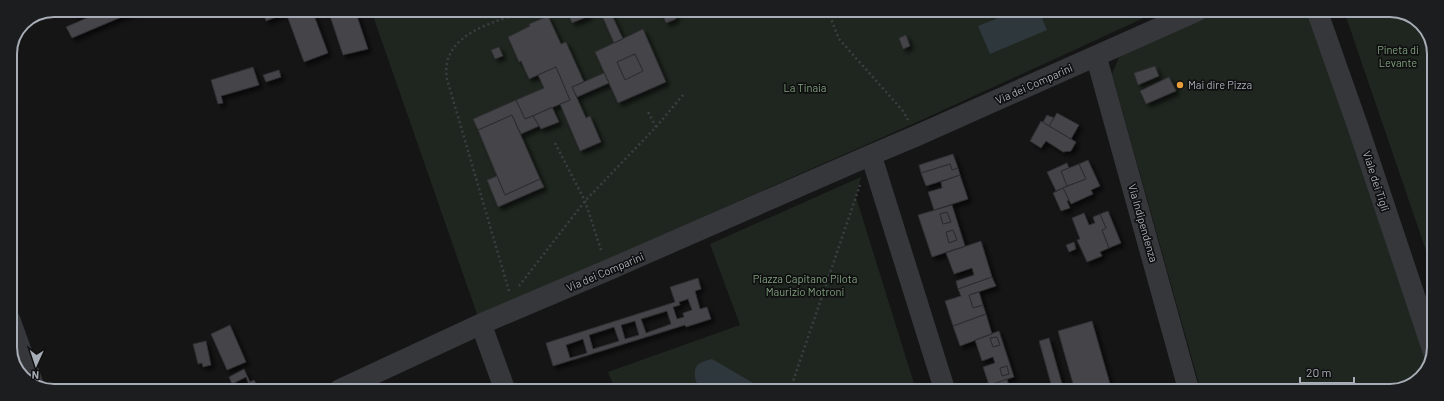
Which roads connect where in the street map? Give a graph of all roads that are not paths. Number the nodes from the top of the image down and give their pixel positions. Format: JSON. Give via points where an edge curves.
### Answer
{"nodes":[{"id":1,"x":1184,"y":17,"type":"edge"},
{"id":2,"x":1319,"y":17,"type":"edge"},
{"id":3,"x":1096,"y":56,"type":"junction"},
{"id":4,"x":871,"y":155,"type":"junction"},
{"id":5,"x":481,"y":324,"type":"junction"},
{"id":6,"x":1427,"y":333,"type":"edge"},
{"id":7,"x":17,"y":339,"type":"edge"},
{"id":8,"x":30,"y":375,"type":"edge"},
{"id":9,"x":352,"y":384,"type":"edge"},
{"id":10,"x":502,"y":384,"type":"edge"},
{"id":11,"x":943,"y":384,"type":"edge"},
{"id":12,"x":1188,"y":384,"type":"edge"}],
"edges":[{"from":1,"to":3,"type":"street","name":"Via dei Comparini"},
{"from":2,"to":6,"type":"street","name":"Viale dei Tigli"},
{"from":3,"to":4,"type":"street","name":"Via dei Comparini"},
{"from":3,"to":12,"type":"street","name":"Via Indipendenza"},
{"from":4,"to":5,"type":"street","name":"Via dei Comparini"},
{"from":4,"to":11,"type":"street"},
{"from":5,"to":9,"type":"street","name":"Via dei Comparini"},
{"from":5,"to":10,"type":"street"},
{"from":7,"to":8,"type":"street"}]}
